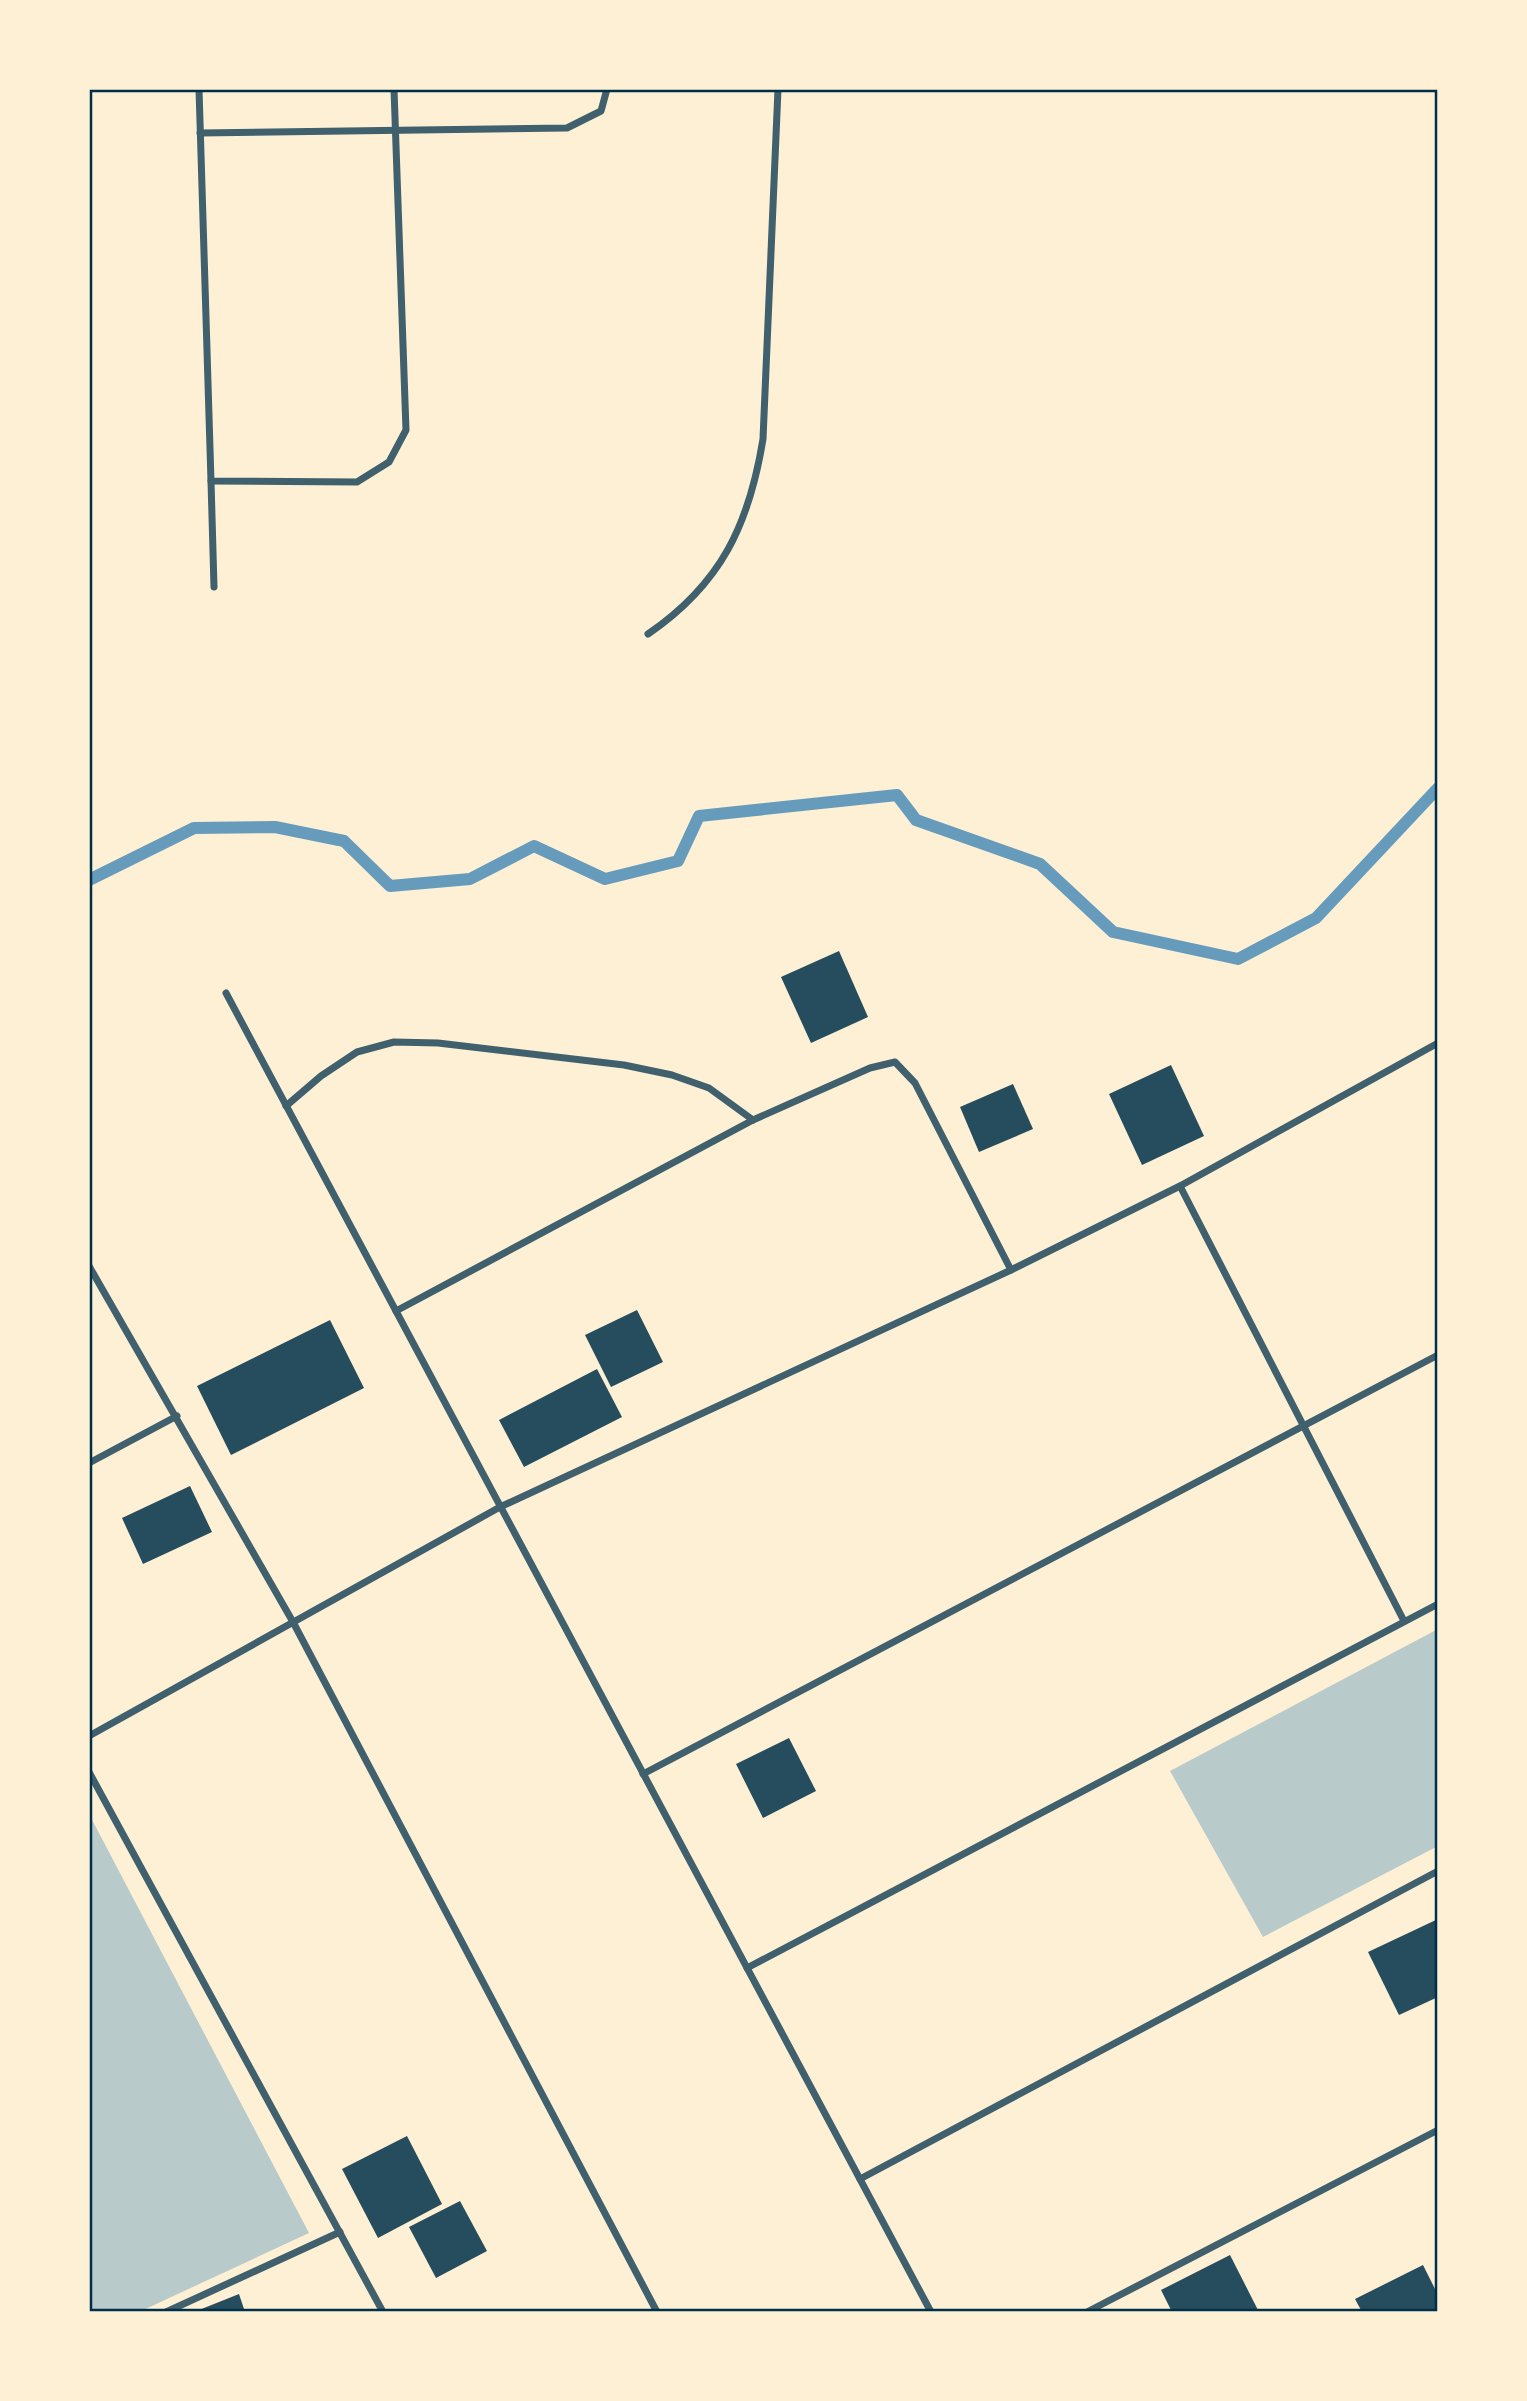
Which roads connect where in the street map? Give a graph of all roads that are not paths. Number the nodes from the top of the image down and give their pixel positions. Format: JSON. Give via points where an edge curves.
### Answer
{"nodes":[{"id":1,"x":199,"y":89,"type":"edge"},
{"id":2,"x":394,"y":89,"type":"edge"},
{"id":3,"x":607,"y":89,"type":"edge"},
{"id":4,"x":778,"y":89,"type":"edge"},
{"id":5,"x":396,"y":130,"type":"junction"},
{"id":6,"x":200,"y":133,"type":"junction"},
{"id":7,"x":211,"y":481,"type":"junction"},
{"id":8,"x":214,"y":587,"type":"dead end"},
{"id":9,"x":648,"y":634,"type":"dead end"},
{"id":10,"x":226,"y":993,"type":"dead end"},
{"id":11,"x":1438,"y":1043,"type":"edge"},
{"id":12,"x":286,"y":1106,"type":"junction"},
{"id":13,"x":753,"y":1119,"type":"junction"},
{"id":14,"x":1180,"y":1186,"type":"junction"},
{"id":15,"x":89,"y":1266,"type":"edge"},
{"id":16,"x":1012,"y":1270,"type":"junction"},
{"id":17,"x":396,"y":1311,"type":"junction"},
{"id":18,"x":1438,"y":1356,"type":"edge"},
{"id":19,"x":177,"y":1416,"type":"junction"},
{"id":20,"x":1301,"y":1425,"type":"junction"},
{"id":21,"x":89,"y":1463,"type":"edge"},
{"id":22,"x":500,"y":1507,"type":"junction"},
{"id":23,"x":1438,"y":1604,"type":"edge"},
{"id":24,"x":1404,"y":1621,"type":"junction"},
{"id":25,"x":293,"y":1622,"type":"junction"},
{"id":26,"x":89,"y":1736,"type":"edge"},
{"id":27,"x":89,"y":1772,"type":"edge"},
{"id":28,"x":643,"y":1774,"type":"junction"},
{"id":29,"x":1438,"y":1871,"type":"edge"},
{"id":30,"x":747,"y":1969,"type":"junction"},
{"id":31,"x":1438,"y":2130,"type":"edge"},
{"id":32,"x":860,"y":2179,"type":"junction"},
{"id":33,"x":340,"y":2232,"type":"junction"},
{"id":34,"x":166,"y":2312,"type":"edge"},
{"id":35,"x":383,"y":2312,"type":"edge"},
{"id":36,"x":657,"y":2312,"type":"edge"},
{"id":37,"x":931,"y":2312,"type":"edge"},
{"id":38,"x":1087,"y":2312,"type":"edge"}],
"edges":[{"from":1,"to":6,"type":"street"},
{"from":2,"to":5,"type":"street"},
{"from":3,"to":5,"type":"street","via":[[601,111],[567,128]]},
{"from":4,"to":9,"type":"street","via":[[763,439],[757,480],[731,549],[679,613]]},
{"from":5,"to":6,"type":"street"},
{"from":5,"to":7,"type":"street","via":[[406,430],[389,462],[356,482]]},
{"from":6,"to":7,"type":"street"},
{"from":7,"to":8,"type":"street"},
{"from":10,"to":12,"type":"street"},
{"from":11,"to":14,"type":"street"},
{"from":12,"to":13,"type":"street","via":[[357,1052],[394,1042],[438,1043],[624,1065],[672,1076],[709,1088]]},
{"from":12,"to":17,"type":"street"},
{"from":13,"to":16,"type":"street","via":[[870,1068],[895,1062],[915,1083]]},
{"from":13,"to":17,"type":"street"},
{"from":14,"to":16,"type":"street"},
{"from":14,"to":20,"type":"street"},
{"from":15,"to":19,"type":"street"},
{"from":16,"to":22,"type":"street"},
{"from":17,"to":22,"type":"street"},
{"from":18,"to":20,"type":"street"},
{"from":19,"to":21,"type":"street"},
{"from":19,"to":25,"type":"street"},
{"from":20,"to":24,"type":"street"},
{"from":20,"to":28,"type":"street"},
{"from":22,"to":25,"type":"street"},
{"from":22,"to":28,"type":"street"},
{"from":23,"to":24,"type":"street"},
{"from":24,"to":30,"type":"street"},
{"from":25,"to":26,"type":"street"},
{"from":25,"to":36,"type":"street"},
{"from":27,"to":33,"type":"street"},
{"from":28,"to":30,"type":"street"},
{"from":29,"to":32,"type":"street"},
{"from":30,"to":32,"type":"street"},
{"from":31,"to":38,"type":"street"},
{"from":32,"to":37,"type":"street"},
{"from":33,"to":34,"type":"street"},
{"from":33,"to":35,"type":"street"}]}
